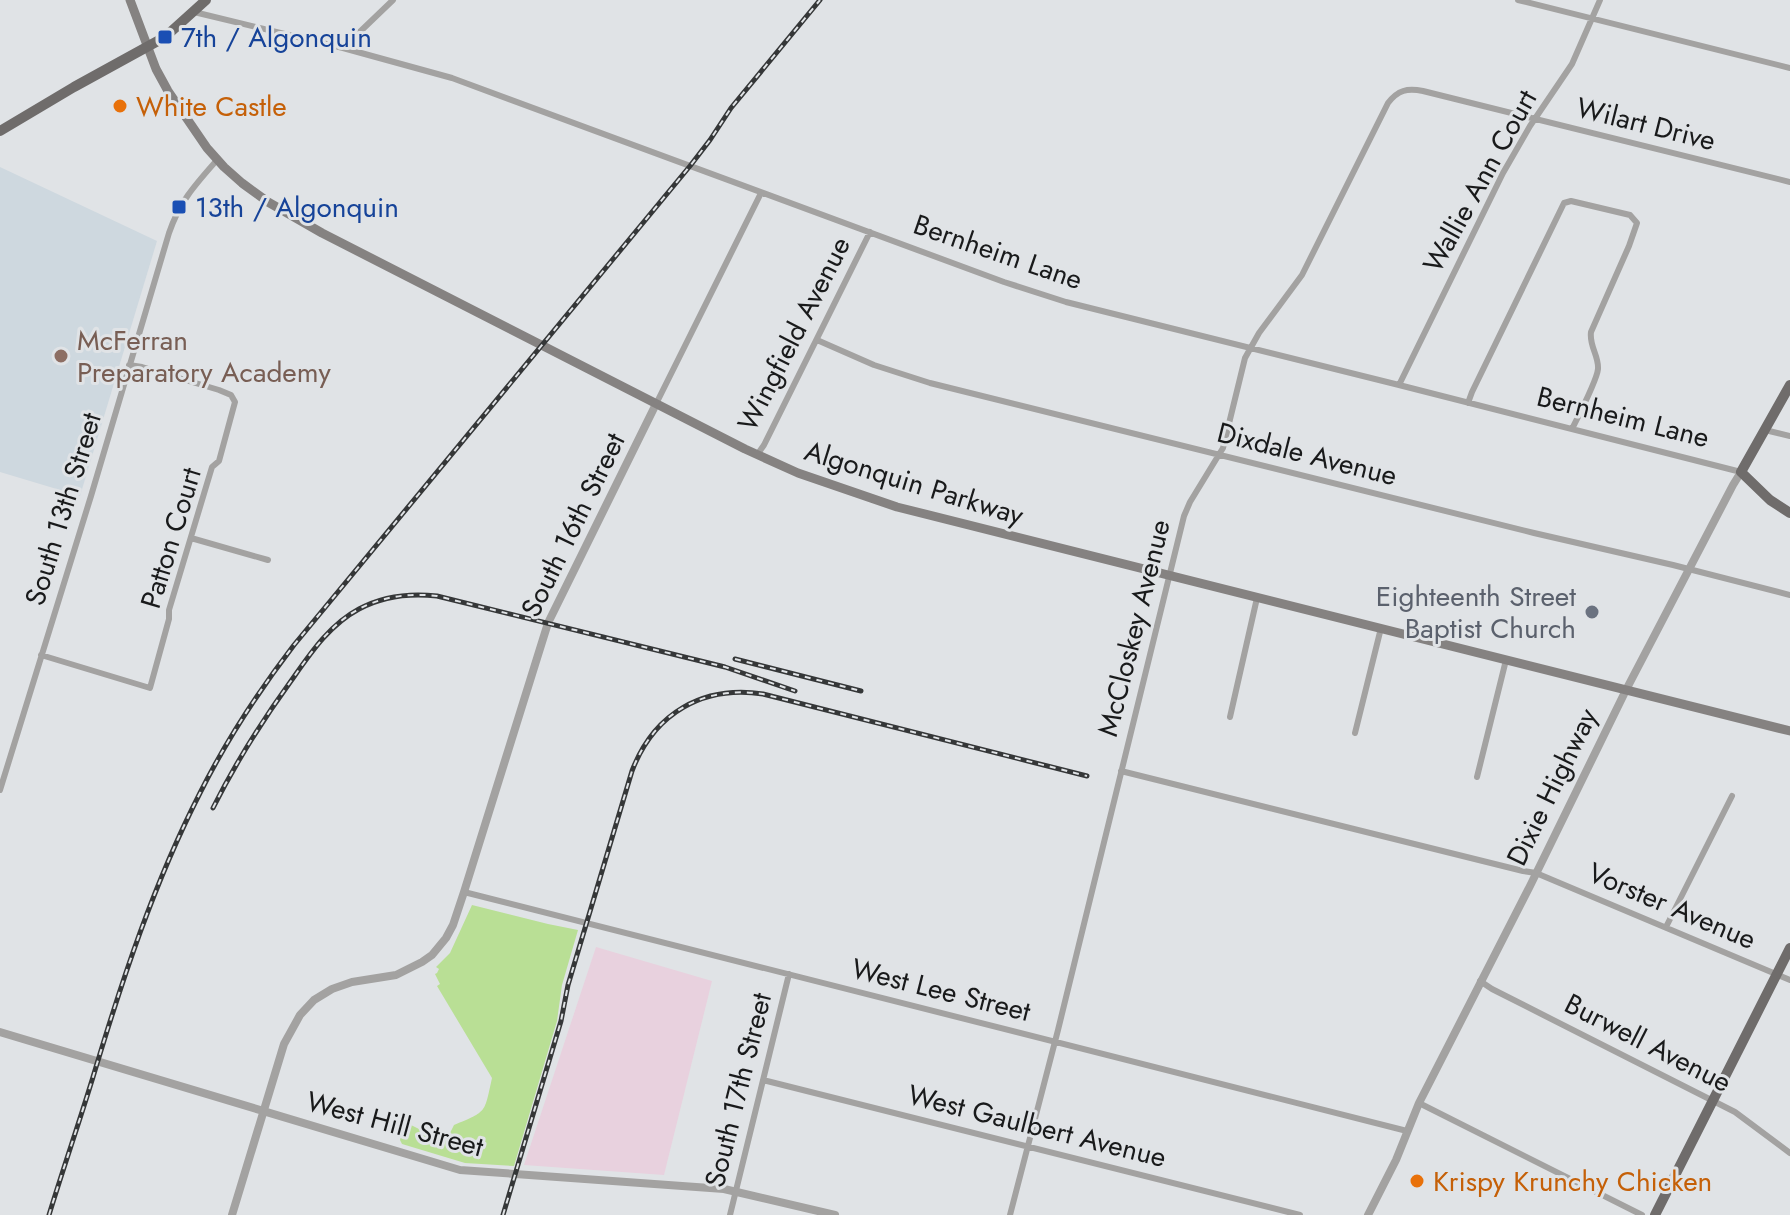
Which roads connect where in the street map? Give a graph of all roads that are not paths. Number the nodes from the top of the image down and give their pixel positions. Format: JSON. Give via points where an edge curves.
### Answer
{"nodes":[{"id":1,"x":130,"y":0,"type":"edge"},
{"id":2,"x":206,"y":0,"type":"edge"},
{"id":3,"x":393,"y":0,"type":"edge"},
{"id":4,"x":1518,"y":0,"type":"edge"},
{"id":5,"x":1600,"y":0,"type":"edge"},
{"id":6,"x":194,"y":12,"type":"junction"},
{"id":7,"x":1591,"y":18,"type":"junction"},
{"id":8,"x":148,"y":47,"type":"junction"},
{"id":9,"x":343,"y":48,"type":"junction"},
{"id":10,"x":1790,"y":68,"type":"edge"},
{"id":11,"x":1399,"y":92,"type":"joint"},
{"id":12,"x":1536,"y":119,"type":"junction"},
{"id":13,"x":0,"y":131,"type":"edge"},
{"id":14,"x":217,"y":160,"type":"junction"},
{"id":15,"x":1790,"y":182,"type":"edge"},
{"id":16,"x":761,"y":193,"type":"junction"},
{"id":17,"x":870,"y":232,"type":"junction"},
{"id":18,"x":817,"y":340,"type":"junction"},
{"id":19,"x":1250,"y":347,"type":"junction"},
{"id":20,"x":129,"y":365,"type":"junction"},
{"id":21,"x":1399,"y":385,"type":"junction"},
{"id":22,"x":1790,"y":385,"type":"edge"},
{"id":23,"x":1468,"y":403,"type":"junction"},
{"id":24,"x":656,"y":404,"type":"junction"},
{"id":25,"x":1572,"y":429,"type":"junction"},
{"id":26,"x":1765,"y":430,"type":"junction"},
{"id":27,"x":1790,"y":436,"type":"edge"},
{"id":28,"x":757,"y":455,"type":"junction"},
{"id":29,"x":1220,"y":455,"type":"junction"},
{"id":30,"x":1741,"y":472,"type":"junction"},
{"id":31,"x":1790,"y":513,"type":"edge"},
{"id":32,"x":191,"y":538,"type":"junction"},
{"id":33,"x":268,"y":560,"type":"dead end"},
{"id":34,"x":1689,"y":568,"type":"junction"},
{"id":35,"x":1170,"y":576,"type":"junction"},
{"id":36,"x":1790,"y":595,"type":"edge"},
{"id":37,"x":1257,"y":598,"type":"junction"},
{"id":38,"x":1381,"y":628,"type":"junction"},
{"id":39,"x":41,"y":655,"type":"junction"},
{"id":40,"x":1506,"y":660,"type":"junction"},
{"id":41,"x":1626,"y":690,"type":"junction"},
{"id":42,"x":1230,"y":717,"type":"dead end"},
{"id":43,"x":1790,"y":731,"type":"edge"},
{"id":44,"x":1355,"y":733,"type":"dead end"},
{"id":45,"x":1121,"y":771,"type":"junction"},
{"id":46,"x":1477,"y":777,"type":"dead end"},
{"id":47,"x":0,"y":790,"type":"edge"},
{"id":48,"x":1732,"y":796,"type":"dead end"},
{"id":49,"x":1536,"y":873,"type":"junction"},
{"id":50,"x":464,"y":892,"type":"junction"},
{"id":51,"x":1666,"y":927,"type":"junction"},
{"id":52,"x":1790,"y":948,"type":"edge"},
{"id":53,"x":789,"y":974,"type":"junction"},
{"id":54,"x":1777,"y":975,"type":"junction"},
{"id":55,"x":1790,"y":980,"type":"edge"},
{"id":56,"x":1480,"y":981,"type":"junction"},
{"id":57,"x":0,"y":1032,"type":"edge"},
{"id":58,"x":1054,"y":1042,"type":"junction"},
{"id":59,"x":763,"y":1080,"type":"junction"},
{"id":60,"x":1713,"y":1101,"type":"junction"},
{"id":61,"x":1419,"y":1103,"type":"junction"},
{"id":62,"x":263,"y":1110,"type":"junction"},
{"id":63,"x":1407,"y":1131,"type":"junction"},
{"id":64,"x":1028,"y":1146,"type":"junction"},
{"id":65,"x":1790,"y":1153,"type":"edge"},
{"id":66,"x":736,"y":1191,"type":"junction"},
{"id":67,"x":1370,"y":1214,"type":"edge"},
{"id":68,"x":232,"y":1215,"type":"edge"},
{"id":69,"x":730,"y":1215,"type":"edge"},
{"id":70,"x":835,"y":1215,"type":"edge"},
{"id":71,"x":1010,"y":1215,"type":"edge"},
{"id":72,"x":1300,"y":1215,"type":"edge"},
{"id":73,"x":1642,"y":1215,"type":"edge"},
{"id":74,"x":1655,"y":1215,"type":"edge"}],
"edges":[{"from":1,"to":8,"type":"main road","name":"Algonquin Parkway"},
{"from":2,"to":6,"type":"main road"},
{"from":3,"to":9,"type":"street"},
{"from":4,"to":7,"type":"street"},
{"from":5,"to":7,"type":"street","name":"Wallie Ann Court"},
{"from":6,"to":8,"type":"main road"},
{"from":6,"to":9,"type":"street","name":"Bernheim Lane"},
{"from":7,"to":10,"type":"street"},
{"from":7,"to":12,"type":"street","name":"Wallie Ann Court","via":[[1572,64]]},
{"from":8,"to":13,"type":"main road"},
{"from":8,"to":14,"type":"main road","name":"Algonquin Parkway","via":[[168,91]]},
{"from":9,"to":16,"type":"street","name":"Bernheim Lane","via":[[452,78]]},
{"from":11,"to":12,"type":"street","name":"Wilart Drive","via":[[1423,91]]},
{"from":11,"to":19,"type":"street","name":"McCloskey Avenue","via":[[1388,103],[1302,275]]},
{"from":12,"to":15,"type":"street","name":"Wilart Drive"},
{"from":12,"to":21,"type":"street","name":"Wallie Ann Court","via":[[1503,173]]},
{"from":14,"to":20,"type":"street","name":"South 13th Street","via":[[175,217]]},
{"from":14,"to":24,"type":"main road","name":"Algonquin Parkway","via":[[296,219]]},
{"from":16,"to":17,"type":"street","name":"Bernheim Lane"},
{"from":16,"to":24,"type":"street","name":"South 16th Street"},
{"from":17,"to":18,"type":"street","name":"Wingfield Avenue"},
{"from":17,"to":19,"type":"street","name":"Bernheim Lane","via":[[1055,299]]},
{"from":18,"to":28,"type":"street","name":"Wingfield Avenue"},
{"from":18,"to":29,"type":"street","name":"Dixdale Avenue","via":[[930,383]]},
{"from":19,"to":21,"type":"street","name":"Bernheim Lane"},
{"from":19,"to":29,"type":"street","name":"McCloskey Avenue"},
{"from":20,"to":32,"type":"street","name":"Patton Court","via":[[219,390],[235,402]]},
{"from":20,"to":39,"type":"street","name":"South 13th Street"},
{"from":21,"to":23,"type":"street","name":"Bernheim Lane"},
{"from":22,"to":26,"type":"main road","name":"Dixie Highway"},
{"from":23,"to":25,"type":"street","name":"Bernheim Lane"},
{"from":23,"to":25,"type":"street","via":[[1564,203],[1630,215],[1637,223],[1591,332],[1598,370]]},
{"from":24,"to":28,"type":"main road","name":"Algonquin Parkway"},
{"from":24,"to":50,"type":"street","name":"South 16th Street","via":[[548,623]]},
{"from":25,"to":30,"type":"street","name":"Bernheim Lane"},
{"from":26,"to":27,"type":"street"},
{"from":26,"to":30,"type":"main road","name":"Dixie Highway"},
{"from":28,"to":35,"type":"main road","name":"Algonquin Parkway","via":[[897,507]]},
{"from":29,"to":34,"type":"street","name":"Dixdale Avenue"},
{"from":29,"to":35,"type":"street","name":"McCloskey Avenue","via":[[1184,516]]},
{"from":30,"to":31,"type":"main road","name":"Bernheim Lane"},
{"from":30,"to":34,"type":"street","name":"Dixie Highway"},
{"from":32,"to":33,"type":"street"},
{"from":32,"to":39,"type":"street","name":"Patton Court","via":[[150,688]]},
{"from":34,"to":36,"type":"street","name":"Dixdale Avenue"},
{"from":34,"to":41,"type":"street","name":"Dixie Highway"},
{"from":35,"to":37,"type":"main road","name":"Algonquin Parkway"},
{"from":35,"to":45,"type":"street","name":"McCloskey Avenue"},
{"from":37,"to":38,"type":"main road","name":"Algonquin Parkway"},
{"from":37,"to":42,"type":"street"},
{"from":38,"to":40,"type":"main road","name":"Algonquin Parkway"},
{"from":38,"to":44,"type":"street"},
{"from":39,"to":47,"type":"street","name":"South 13th Street"},
{"from":40,"to":41,"type":"main road","name":"Algonquin Parkway"},
{"from":40,"to":46,"type":"street"},
{"from":41,"to":43,"type":"main road","name":"Algonquin Parkway"},
{"from":41,"to":49,"type":"street","name":"Dixie Highway"},
{"from":45,"to":49,"type":"street","name":"Vorster Avenue"},
{"from":45,"to":58,"type":"street","name":"McCloskey Avenue"},
{"from":48,"to":51,"type":"street"},
{"from":49,"to":51,"type":"street","name":"Vorster Avenue"},
{"from":49,"to":56,"type":"street","name":"Dixie Highway"},
{"from":50,"to":53,"type":"street","name":"West Lee Street"},
{"from":50,"to":62,"type":"street","name":"South 16th Street","via":[[446,938],[422,962],[396,975],[342,985],[307,1007],[290,1030]]},
{"from":51,"to":54,"type":"street","name":"Vorster Avenue"},
{"from":52,"to":54,"type":"main road"},
{"from":53,"to":58,"type":"street","name":"West Lee Street"},
{"from":53,"to":59,"type":"street","name":"South 17th Street"},
{"from":54,"to":55,"type":"street","name":"Vorster Avenue"},
{"from":54,"to":60,"type":"main road"},
{"from":56,"to":60,"type":"street","name":"Burwell Avenue"},
{"from":56,"to":61,"type":"street","name":"Dixie Highway"},
{"from":57,"to":62,"type":"street","name":"West Hill Street"},
{"from":58,"to":63,"type":"street","name":"West Lee Street"},
{"from":58,"to":64,"type":"street","name":"McCloskey Avenue"},
{"from":59,"to":64,"type":"street","name":"West Gaulbert Avenue"},
{"from":59,"to":66,"type":"street","name":"South 17th Street"},
{"from":60,"to":65,"type":"street","name":"Burwell Avenue"},
{"from":60,"to":74,"type":"main road"},
{"from":61,"to":63,"type":"street","name":"Dixie Highway"},
{"from":61,"to":73,"type":"street"},
{"from":62,"to":66,"type":"street","name":"West Hill Street","via":[[465,1171]]},
{"from":62,"to":68,"type":"street","name":"South 16th Street"},
{"from":63,"to":67,"type":"street","name":"Dixie Highway"},
{"from":64,"to":71,"type":"street","name":"McCloskey Avenue"},
{"from":64,"to":72,"type":"street","name":"West Gaulbert Avenue"},
{"from":66,"to":69,"type":"street","name":"South 17th Street"},
{"from":66,"to":70,"type":"street","name":"West Hill Street"}]}
